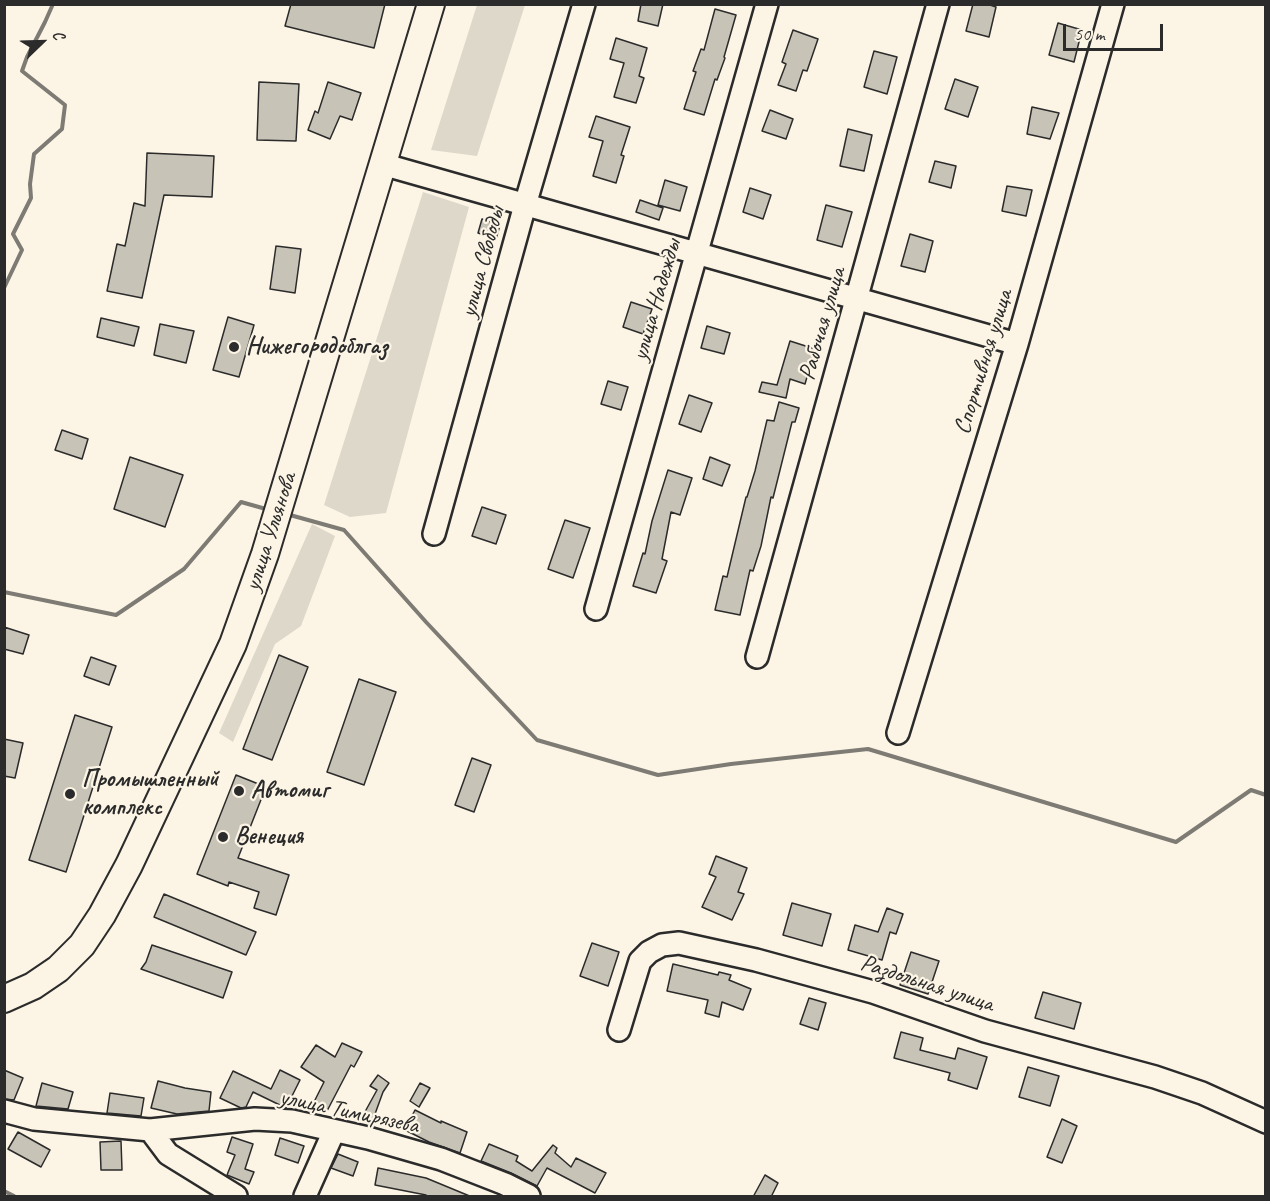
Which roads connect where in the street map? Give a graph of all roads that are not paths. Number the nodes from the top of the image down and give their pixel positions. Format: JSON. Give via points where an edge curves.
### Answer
{"nodes":[{"id":1,"x":431,"y":4,"type":"edge"},
{"id":2,"x":584,"y":4,"type":"edge"},
{"id":3,"x":767,"y":4,"type":"edge"},
{"id":4,"x":938,"y":4,"type":"edge"},
{"id":5,"x":1113,"y":4,"type":"edge"},
{"id":6,"x":382,"y":165,"type":"junction"},
{"id":7,"x":525,"y":205,"type":"junction"},
{"id":8,"x":696,"y":253,"type":"junction"},
{"id":9,"x":856,"y":298,"type":"junction"},
{"id":10,"x":1017,"y":344,"type":"junction"},
{"id":11,"x":434,"y":534,"type":"dead end"},
{"id":12,"x":596,"y":609,"type":"dead end"},
{"id":13,"x":757,"y":657,"type":"dead end"},
{"id":14,"x":897,"y":733,"type":"dead end"},
{"id":15,"x":4,"y":999,"type":"edge"},
{"id":16,"x":619,"y":1030,"type":"dead end"},
{"id":17,"x":4,"y":1112,"type":"edge"},
{"id":18,"x":1266,"y":1122,"type":"edge"},
{"id":19,"x":150,"y":1130,"type":"junction"},
{"id":20,"x":334,"y":1131,"type":"junction"},
{"id":21,"x":236,"y":1197,"type":"edge"},
{"id":22,"x":305,"y":1197,"type":"edge"},
{"id":23,"x":530,"y":1197,"type":"edge"}],
"edges":[{"from":1,"to":6,"type":"main road","name":"улица Ульянова"},
{"from":2,"to":7,"type":"street","name":"улица Свободы"},
{"from":3,"to":8,"type":"street","name":"улица Надежды"},
{"from":4,"to":9,"type":"street","name":"Рабочая улица"},
{"from":5,"to":10,"type":"street","name":"Спортивная улица"},
{"from":6,"to":7,"type":"street"},
{"from":6,"to":15,"type":"main road","name":"улица Ульянова","via":[[266,554],[233,644],[102,915],[82,945],[58,969]]},
{"from":7,"to":8,"type":"street"},
{"from":7,"to":11,"type":"street","name":"улица Свободы"},
{"from":8,"to":9,"type":"street"},
{"from":8,"to":12,"type":"street","name":"улица Надежды"},
{"from":9,"to":10,"type":"street"},
{"from":9,"to":13,"type":"street","name":"Рабочая улица"},
{"from":10,"to":14,"type":"street","name":"Спортивная улица"},
{"from":16,"to":18,"type":"street","name":"Раздольная улица","via":[[640,961],[662,945],[680,943],[873,992],[985,1031],[1155,1077]]},
{"from":17,"to":19,"type":"street","name":"улица Тимирязева","via":[[34,1119]]},
{"from":19,"to":20,"type":"street","name":"улица Тимирязева","via":[[255,1119]]},
{"from":19,"to":21,"type":"street","via":[[168,1154]]},
{"from":20,"to":22,"type":"street"},
{"from":20,"to":23,"type":"street","name":"улица Тимирязева","via":[[441,1158]]}]}
